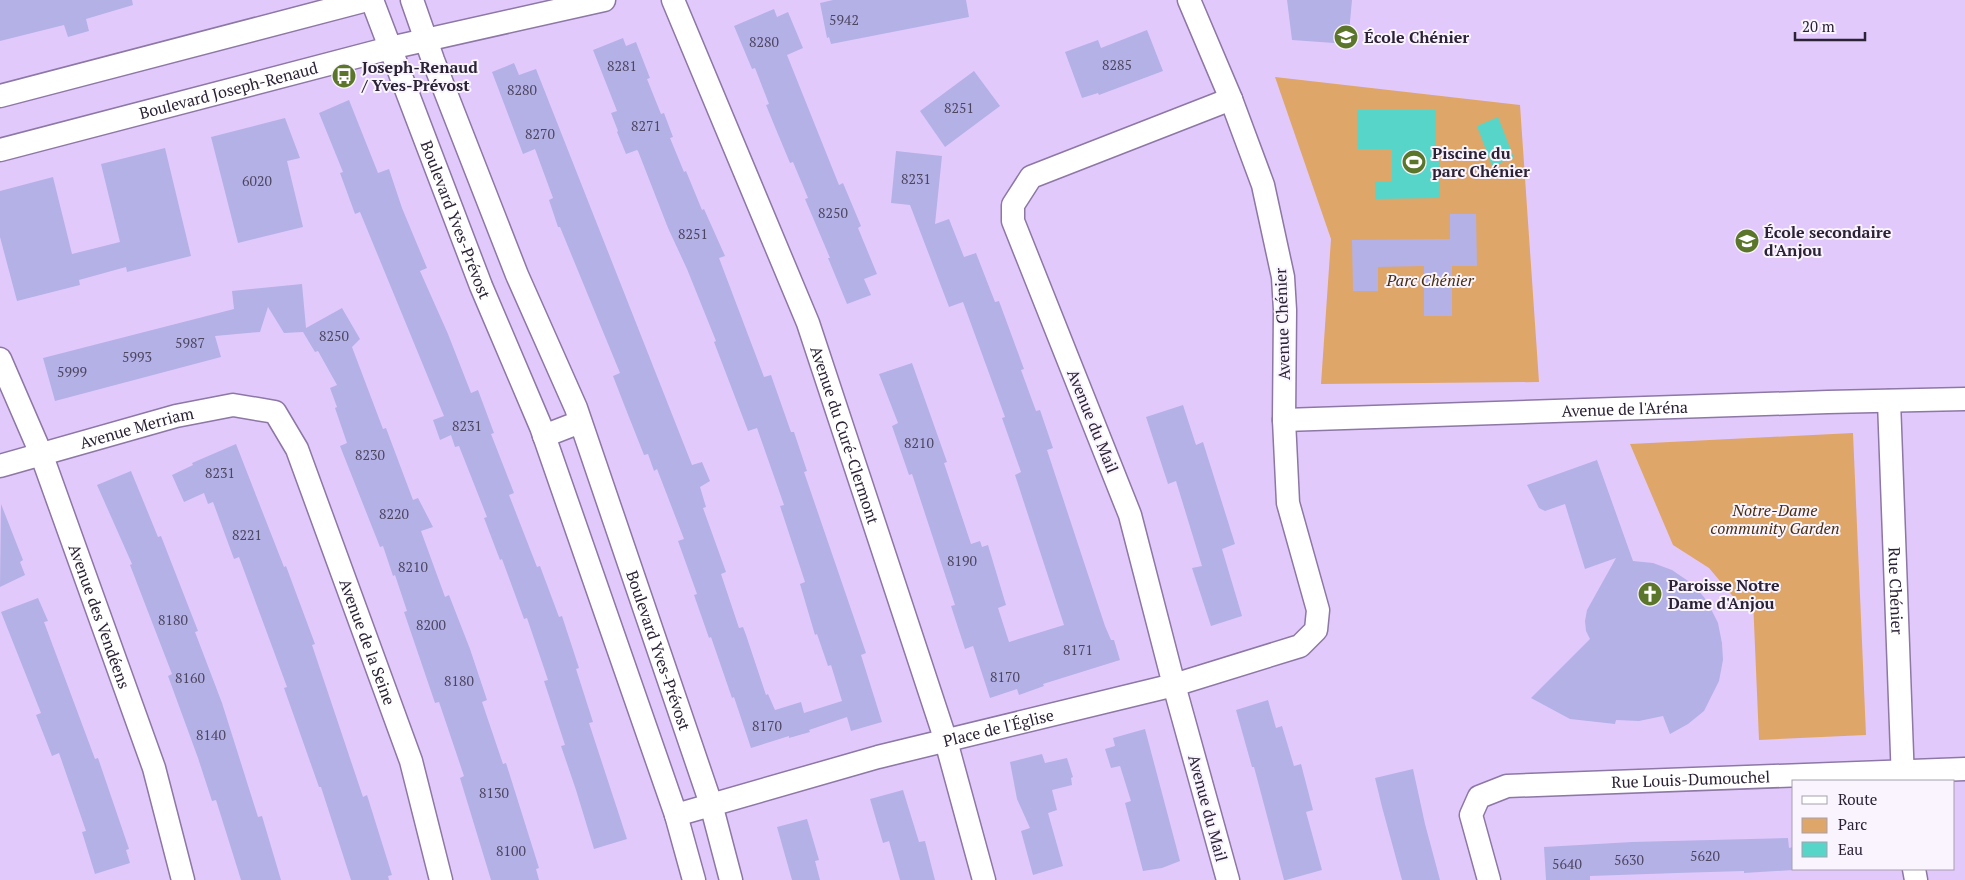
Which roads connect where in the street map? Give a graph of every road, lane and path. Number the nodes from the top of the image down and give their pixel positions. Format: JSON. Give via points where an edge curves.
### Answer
{"nodes":[{"id":1,"x":367,"y":0,"type":"edge"},
{"id":2,"x":372,"y":0,"type":"edge"},
{"id":3,"x":412,"y":0,"type":"edge"},
{"id":4,"x":604,"y":0,"type":"edge"},
{"id":5,"x":673,"y":0,"type":"edge"},
{"id":6,"x":1189,"y":0,"type":"edge"},
{"id":7,"x":425,"y":40,"type":"junction"},
{"id":8,"x":390,"y":48,"type":"junction"},
{"id":9,"x":0,"y":96,"type":"edge"},
{"id":10,"x":1232,"y":99,"type":"junction"},
{"id":11,"x":0,"y":150,"type":"edge"},
{"id":12,"x":0,"y":359,"type":"edge"},
{"id":13,"x":1965,"y":399,"type":"edge"},
{"id":14,"x":1889,"y":401,"type":"junction"},
{"id":15,"x":276,"y":412,"type":"joint"},
{"id":16,"x":1284,"y":420,"type":"junction"},
{"id":17,"x":580,"y":422,"type":"junction"},
{"id":18,"x":544,"y":436,"type":"junction"},
{"id":19,"x":42,"y":456,"type":"junction"},
{"id":20,"x":0,"y":466,"type":"edge"},
{"id":21,"x":1316,"y":630,"type":"joint"},
{"id":22,"x":1174,"y":685,"type":"junction"},
{"id":23,"x":946,"y":741,"type":"junction"},
{"id":24,"x":1965,"y":769,"type":"edge"},
{"id":25,"x":1902,"y":777,"type":"edge"},
{"id":26,"x":711,"y":804,"type":"junction"},
{"id":27,"x":676,"y":815,"type":"junction"},
{"id":28,"x":183,"y":880,"type":"edge"},
{"id":29,"x":441,"y":880,"type":"edge"},
{"id":30,"x":694,"y":880,"type":"edge"},
{"id":31,"x":731,"y":880,"type":"edge"},
{"id":32,"x":984,"y":880,"type":"edge"},
{"id":33,"x":1228,"y":880,"type":"edge"},
{"id":34,"x":1489,"y":880,"type":"edge"}],
"edges":[{"from":1,"to":9,"type":"street"},
{"from":2,"to":8,"type":"street","name":"Boulevard Yves-Prévost"},
{"from":3,"to":7,"type":"street","name":"Boulevard Yves-Prévost"},
{"from":4,"to":7,"type":"street","name":"Boulevard Joseph-Renaud"},
{"from":5,"to":23,"type":"street","name":"Avenue du Curé-Clermont","via":[[808,324]]},
{"from":6,"to":10,"type":"street","name":"Avenue Chénier"},
{"from":7,"to":8,"type":"street","name":"Boulevard Joseph-Renaud"},
{"from":7,"to":17,"type":"street","name":"Boulevard Yves-Prévost","via":[[517,275]]},
{"from":8,"to":11,"type":"street","name":"Boulevard Joseph-Renaud"},
{"from":8,"to":18,"type":"street","name":"Boulevard Yves-Prévost","via":[[478,277]]},
{"from":10,"to":16,"type":"street","name":"Avenue Chénier","via":[[1263,185],[1283,277]]},
{"from":10,"to":22,"type":"street","name":"Avenue du Mail","via":[[1031,177],[1013,205],[1013,221],[1130,515]]},
{"from":12,"to":19,"type":"street","name":"Avenue des Vendéens"},
{"from":13,"to":14,"type":"street","name":"Avenue de l'Aréna"},
{"from":14,"to":16,"type":"street","name":"Avenue de l'Aréna"},
{"from":14,"to":25,"type":"street","name":"Rue Chénier"},
{"from":15,"to":19,"type":"street","name":"Avenue Merriam","via":[[233,405],[176,416]]},
{"from":15,"to":29,"type":"street","name":"Avenue de la Seine","via":[[297,449],[411,761]]},
{"from":16,"to":21,"type":"street","name":"Avenue Chénier","via":[[1288,504],[1318,610]]},
{"from":17,"to":18,"type":"street"},
{"from":17,"to":26,"type":"street","name":"Boulevard Yves-Prévost"},
{"from":18,"to":27,"type":"street","name":"Boulevard Yves-Prévost"},
{"from":19,"to":20,"type":"street","name":"Avenue Merriam"},
{"from":19,"to":28,"type":"street","name":"Avenue des Vendéens","via":[[154,768]]},
{"from":21,"to":22,"type":"street","name":"Place de l'Église","via":[[1300,646]]},
{"from":22,"to":23,"type":"street","name":"Place de l'Église"},
{"from":22,"to":33,"type":"street","name":"Avenue du Mail"},
{"from":23,"to":26,"type":"street","name":"Place de l'Église","via":[[878,756]]},
{"from":23,"to":32,"type":"street","name":"Avenue du Curé-Clermont"},
{"from":24,"to":25,"type":"street","name":"Rue Louis-Dumouchel"},
{"from":25,"to":34,"type":"street","name":"Rue Louis-Dumouchel","via":[[1507,786],[1479,797],[1471,815]]},
{"from":26,"to":27,"type":"street","name":"Place de l'Église"},
{"from":26,"to":31,"type":"street","name":"Boulevard Yves-Prévost"},
{"from":27,"to":30,"type":"street","name":"Boulevard Yves-Prévost"}]}
